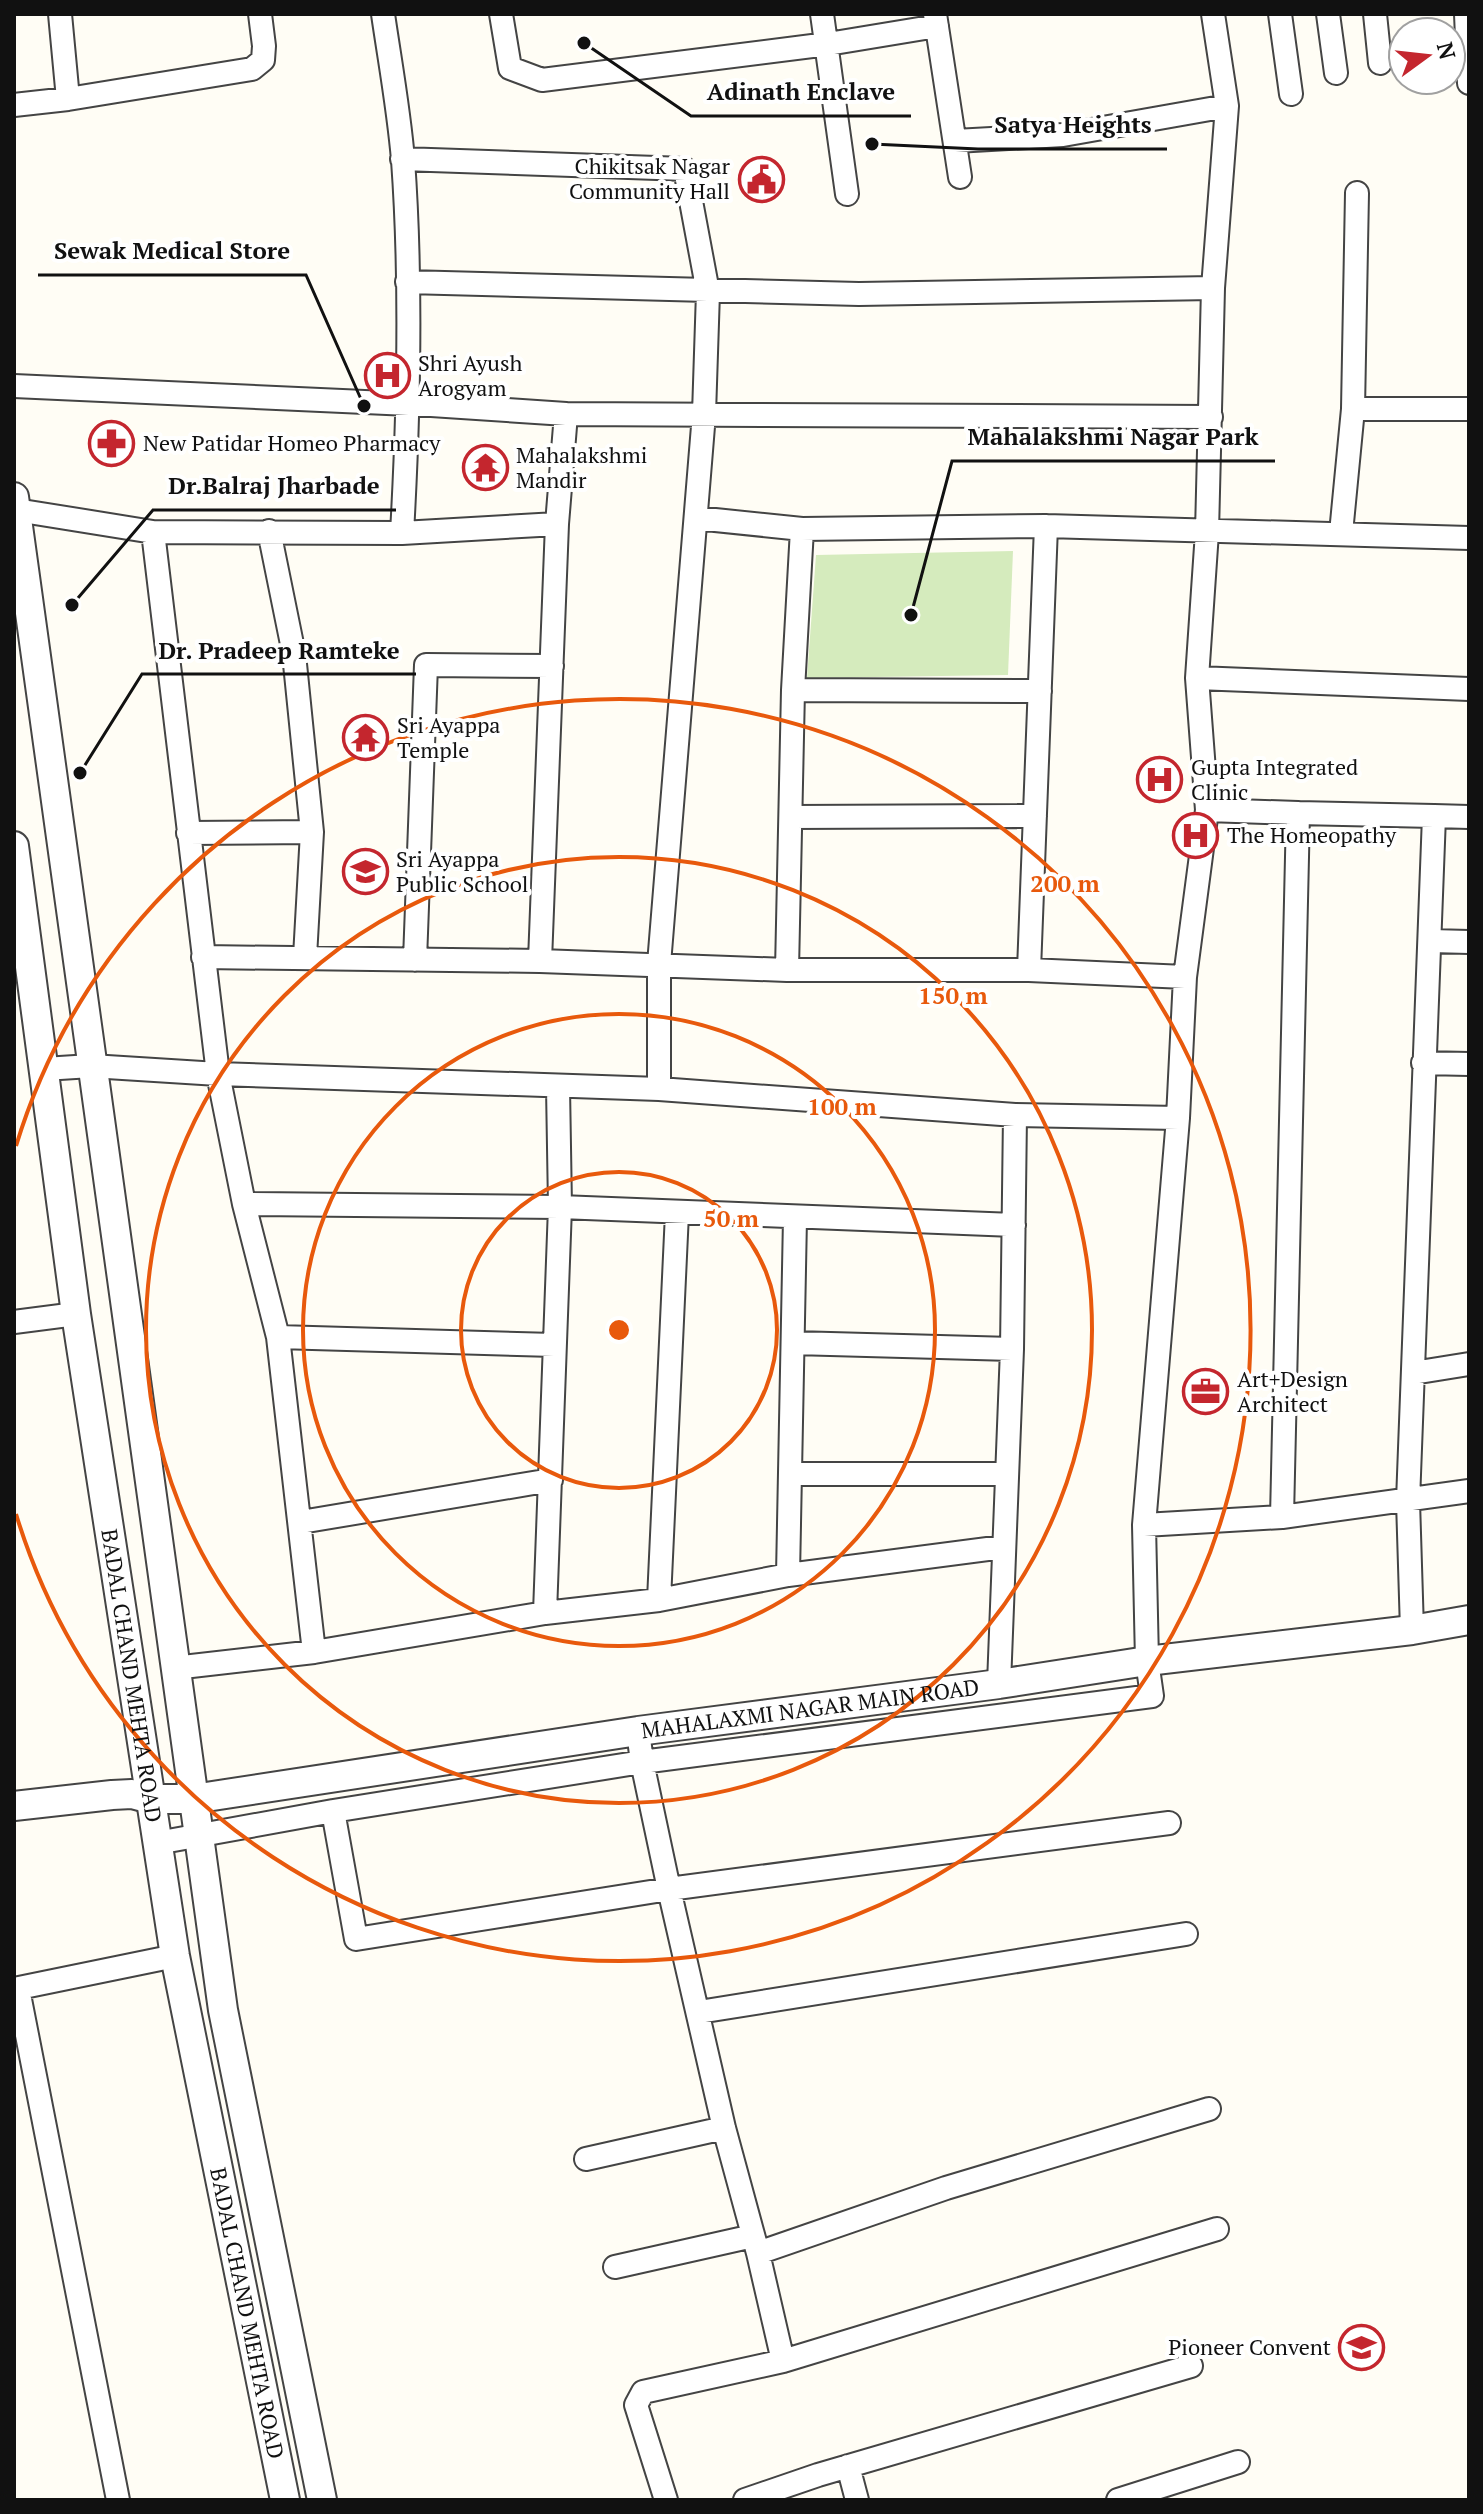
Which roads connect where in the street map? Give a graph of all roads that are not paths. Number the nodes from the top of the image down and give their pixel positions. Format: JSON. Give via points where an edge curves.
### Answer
{"nodes":[{"id":1,"x":60,"y":14,"type":"edge"},
{"id":2,"x":260,"y":14,"type":"edge"},
{"id":3,"x":383,"y":14,"type":"edge"},
{"id":4,"x":501,"y":14,"type":"edge"},
{"id":5,"x":822,"y":14,"type":"edge"},
{"id":6,"x":1213,"y":14,"type":"edge"},
{"id":7,"x":1280,"y":14,"type":"edge"},
{"id":8,"x":1328,"y":14,"type":"edge"},
{"id":9,"x":1375,"y":14,"type":"edge"},
{"id":10,"x":1466,"y":14,"type":"edge"},
{"id":11,"x":936,"y":20,"type":"edge"},
{"id":12,"x":828,"y":44,"type":"junction"},
{"id":13,"x":264,"y":46,"type":"junction"},
{"id":14,"x":1380,"y":63,"type":"dead end"},
{"id":15,"x":277,"y":67,"type":"dead end"},
{"id":16,"x":1336,"y":73,"type":"dead end"},
{"id":17,"x":1469,"y":83,"type":"edge"},
{"id":18,"x":1291,"y":94,"type":"dead end"},
{"id":19,"x":68,"y":99,"type":"junction"},
{"id":20,"x":14,"y":105,"type":"edge"},
{"id":21,"x":1227,"y":106,"type":"junction"},
{"id":22,"x":955,"y":141,"type":"junction"},
{"id":23,"x":402,"y":159,"type":"junction"},
{"id":24,"x":960,"y":177,"type":"dead end"},
{"id":25,"x":1357,"y":193,"type":"dead end"},
{"id":26,"x":847,"y":194,"type":"dead end"},
{"id":27,"x":407,"y":282,"type":"junction"},
{"id":28,"x":1213,"y":288,"type":"junction"},
{"id":29,"x":708,"y":292,"type":"junction"},
{"id":30,"x":14,"y":386,"type":"edge"},
{"id":31,"x":409,"y":406,"type":"junction"},
{"id":32,"x":1353,"y":409,"type":"junction"},
{"id":33,"x":1469,"y":409,"type":"edge"},
{"id":34,"x":566,"y":414,"type":"junction"},
{"id":35,"x":704,"y":414,"type":"junction"},
{"id":36,"x":1211,"y":417,"type":"junction"},
{"id":37,"x":15,"y":504,"type":"edge"},
{"id":38,"x":696,"y":518,"type":"junction"},
{"id":39,"x":557,"y":524,"type":"junction"},
{"id":40,"x":1046,"y":526,"type":"junction"},
{"id":41,"x":802,"y":529,"type":"junction"},
{"id":42,"x":269,"y":531,"type":"junction"},
{"id":43,"x":153,"y":532,"type":"junction"},
{"id":44,"x":1207,"y":532,"type":"junction"},
{"id":45,"x":402,"y":533,"type":"junction"},
{"id":46,"x":1341,"y":533,"type":"junction"},
{"id":47,"x":1469,"y":538,"type":"edge"},
{"id":48,"x":552,"y":666,"type":"junction"},
{"id":49,"x":1197,"y":678,"type":"junction"},
{"id":50,"x":1469,"y":689,"type":"edge"},
{"id":51,"x":793,"y":690,"type":"junction"},
{"id":52,"x":1040,"y":691,"type":"junction"},
{"id":53,"x":1207,"y":810,"type":"junction"},
{"id":54,"x":1298,"y":813,"type":"junction"},
{"id":55,"x":1035,"y":816,"type":"junction"},
{"id":56,"x":1434,"y":816,"type":"junction"},
{"id":57,"x":791,"y":817,"type":"junction"},
{"id":58,"x":1469,"y":817,"type":"edge"},
{"id":59,"x":312,"y":832,"type":"junction"},
{"id":60,"x":188,"y":833,"type":"junction"},
{"id":61,"x":14,"y":846,"type":"edge"},
{"id":62,"x":1431,"y":941,"type":"junction"},
{"id":63,"x":1469,"y":942,"type":"edge"},
{"id":64,"x":203,"y":957,"type":"junction"},
{"id":65,"x":305,"y":957,"type":"junction"},
{"id":66,"x":415,"y":960,"type":"junction"},
{"id":67,"x":540,"y":961,"type":"junction"},
{"id":68,"x":659,"y":964,"type":"junction"},
{"id":69,"x":787,"y":970,"type":"junction"},
{"id":70,"x":1029,"y":970,"type":"junction"},
{"id":71,"x":1185,"y":977,"type":"junction"},
{"id":72,"x":1423,"y":1063,"type":"junction"},
{"id":73,"x":1469,"y":1064,"type":"edge"},
{"id":74,"x":91,"y":1066,"type":"junction"},
{"id":75,"x":44,"y":1069,"type":"junction"},
{"id":76,"x":218,"y":1074,"type":"junction"},
{"id":77,"x":558,"y":1087,"type":"junction"},
{"id":78,"x":659,"y":1089,"type":"junction"},
{"id":79,"x":1015,"y":1115,"type":"junction"},
{"id":80,"x":1178,"y":1118,"type":"junction"},
{"id":81,"x":244,"y":1204,"type":"junction"},
{"id":82,"x":560,"y":1207,"type":"junction"},
{"id":83,"x":677,"y":1213,"type":"junction"},
{"id":84,"x":795,"y":1218,"type":"junction"},
{"id":85,"x":1014,"y":1225,"type":"junction"},
{"id":86,"x":76,"y":1314,"type":"junction"},
{"id":87,"x":14,"y":1322,"type":"edge"},
{"id":88,"x":278,"y":1337,"type":"junction"},
{"id":89,"x":794,"y":1343,"type":"junction"},
{"id":90,"x":554,"y":1345,"type":"junction"},
{"id":91,"x":1012,"y":1349,"type":"junction"},
{"id":92,"x":1469,"y":1364,"type":"edge"},
{"id":93,"x":1413,"y":1373,"type":"junction"},
{"id":94,"x":790,"y":1474,"type":"junction"},
{"id":95,"x":1007,"y":1474,"type":"junction"},
{"id":96,"x":551,"y":1480,"type":"junction"},
{"id":97,"x":1469,"y":1491,"type":"edge"},
{"id":98,"x":1408,"y":1501,"type":"junction"},
{"id":99,"x":1282,"y":1517,"type":"junction"},
{"id":100,"x":301,"y":1522,"type":"junction"},
{"id":101,"x":1144,"y":1525,"type":"junction"},
{"id":102,"x":1003,"y":1547,"type":"junction"},
{"id":103,"x":788,"y":1575,"type":"junction"},
{"id":104,"x":659,"y":1600,"type":"junction"},
{"id":105,"x":545,"y":1613,"type":"junction"},
{"id":106,"x":1469,"y":1620,"type":"edge"},
{"id":107,"x":1412,"y":1630,"type":"junction"},
{"id":108,"x":314,"y":1652,"type":"junction"},
{"id":109,"x":1147,"y":1661,"type":"junction"},
{"id":110,"x":174,"y":1668,"type":"junction"},
{"id":111,"x":999,"y":1684,"type":"junction"},
{"id":112,"x":638,"y":1731,"type":"junction"},
{"id":113,"x":642,"y":1762,"type":"junction"},
{"id":114,"x":151,"y":1799,"type":"junction"},
{"id":115,"x":193,"y":1799,"type":"junction"},
{"id":116,"x":14,"y":1806,"type":"edge"},
{"id":117,"x":333,"y":1811,"type":"junction"},
{"id":118,"x":1169,"y":1823,"type":"dead end"},
{"id":119,"x":198,"y":1835,"type":"junction"},
{"id":120,"x":157,"y":1843,"type":"junction"},
{"id":121,"x":669,"y":1889,"type":"junction"},
{"id":122,"x":1186,"y":1934,"type":"dead end"},
{"id":123,"x":175,"y":1956,"type":"junction"},
{"id":124,"x":16,"y":1989,"type":"edge"},
{"id":125,"x":699,"y":2012,"type":"junction"},
{"id":126,"x":1209,"y":2109,"type":"dead end"},
{"id":127,"x":724,"y":2128,"type":"junction"},
{"id":128,"x":586,"y":2159,"type":"dead end"},
{"id":129,"x":1217,"y":2229,"type":"dead end"},
{"id":130,"x":756,"y":2245,"type":"junction"},
{"id":131,"x":615,"y":2267,"type":"dead end"},
{"id":132,"x":783,"y":2361,"type":"junction"},
{"id":133,"x":1191,"y":2366,"type":"dead end"},
{"id":134,"x":1238,"y":2462,"type":"dead end"},
{"id":135,"x":848,"y":2466,"type":"junction"},
{"id":136,"x":118,"y":2500,"type":"edge"},
{"id":137,"x":285,"y":2500,"type":"edge"},
{"id":138,"x":322,"y":2500,"type":"edge"},
{"id":139,"x":666,"y":2500,"type":"edge"},
{"id":140,"x":745,"y":2500,"type":"edge"},
{"id":141,"x":857,"y":2500,"type":"edge"},
{"id":142,"x":1118,"y":2500,"type":"edge"}],
"edges":[{"from":1,"to":19,"type":"street"},
{"from":2,"to":13,"type":"street"},
{"from":3,"to":23,"type":"street"},
{"from":4,"to":12,"type":"street","via":[[510,68],[542,80]]},
{"from":5,"to":12,"type":"street"},
{"from":6,"to":21,"type":"street"},
{"from":7,"to":18,"type":"street"},
{"from":8,"to":16,"type":"street"},
{"from":9,"to":14,"type":"street"},
{"from":10,"to":17,"type":"street"},
{"from":11,"to":12,"type":"street"},
{"from":11,"to":22,"type":"street"},
{"from":12,"to":26,"type":"street"},
{"from":13,"to":15,"type":"street"},
{"from":13,"to":19,"type":"street","via":[[263,60],[252,69]]},
{"from":19,"to":20,"type":"street"},
{"from":21,"to":22,"type":"street","via":[[1063,135]]},
{"from":21,"to":28,"type":"street"},
{"from":22,"to":24,"type":"street"},
{"from":23,"to":27,"type":"street"},
{"from":23,"to":29,"type":"street","via":[[685,169]]},
{"from":25,"to":32,"type":"street"},
{"from":27,"to":29,"type":"street"},
{"from":27,"to":31,"type":"street"},
{"from":28,"to":29,"type":"street"},
{"from":28,"to":36,"type":"street"},
{"from":29,"to":35,"type":"street"},
{"from":30,"to":31,"type":"street"},
{"from":31,"to":34,"type":"street"},
{"from":31,"to":45,"type":"street"},
{"from":32,"to":33,"type":"street"},
{"from":32,"to":46,"type":"street"},
{"from":34,"to":35,"type":"street"},
{"from":34,"to":39,"type":"street"},
{"from":35,"to":36,"type":"street"},
{"from":35,"to":38,"type":"street"},
{"from":36,"to":44,"type":"street"},
{"from":37,"to":43,"type":"street"},
{"from":37,"to":74,"type":"street"},
{"from":38,"to":41,"type":"street"},
{"from":38,"to":68,"type":"street"},
{"from":39,"to":45,"type":"street"},
{"from":39,"to":48,"type":"street"},
{"from":40,"to":41,"type":"street"},
{"from":40,"to":44,"type":"street"},
{"from":40,"to":52,"type":"street"},
{"from":41,"to":51,"type":"street"},
{"from":42,"to":43,"type":"street"},
{"from":42,"to":45,"type":"street"},
{"from":42,"to":59,"type":"street","via":[[294,654]]},
{"from":43,"to":60,"type":"street"},
{"from":44,"to":46,"type":"street"},
{"from":44,"to":49,"type":"street"},
{"from":46,"to":47,"type":"street"},
{"from":48,"to":66,"type":"street","via":[[426,665]]},
{"from":48,"to":67,"type":"street"},
{"from":49,"to":50,"type":"street"},
{"from":49,"to":53,"type":"street"},
{"from":51,"to":52,"type":"street"},
{"from":51,"to":57,"type":"street"},
{"from":52,"to":55,"type":"street"},
{"from":53,"to":54,"type":"street"},
{"from":53,"to":71,"type":"street"},
{"from":54,"to":56,"type":"street"},
{"from":54,"to":99,"type":"street"},
{"from":55,"to":57,"type":"street"},
{"from":55,"to":70,"type":"street"},
{"from":56,"to":58,"type":"street"},
{"from":56,"to":62,"type":"street"},
{"from":57,"to":69,"type":"street"},
{"from":59,"to":60,"type":"street"},
{"from":59,"to":65,"type":"street"},
{"from":60,"to":64,"type":"street"},
{"from":61,"to":75,"type":"street","name":"BADAL CHAND MEHTA ROAD"},
{"from":62,"to":63,"type":"street"},
{"from":62,"to":72,"type":"street"},
{"from":64,"to":65,"type":"street"},
{"from":64,"to":76,"type":"street"},
{"from":65,"to":66,"type":"street"},
{"from":66,"to":67,"type":"street"},
{"from":67,"to":68,"type":"street"},
{"from":68,"to":69,"type":"street"},
{"from":68,"to":78,"type":"street"},
{"from":69,"to":70,"type":"street"},
{"from":70,"to":71,"type":"street"},
{"from":71,"to":80,"type":"street"},
{"from":72,"to":73,"type":"street"},
{"from":72,"to":93,"type":"street"},
{"from":74,"to":75,"type":"street"},
{"from":74,"to":76,"type":"street"},
{"from":74,"to":110,"type":"street"},
{"from":75,"to":86,"type":"street","name":"BADAL CHAND MEHTA ROAD"},
{"from":76,"to":77,"type":"street"},
{"from":76,"to":81,"type":"street"},
{"from":77,"to":78,"type":"street"},
{"from":77,"to":82,"type":"street"},
{"from":78,"to":79,"type":"street"},
{"from":79,"to":80,"type":"street"},
{"from":79,"to":85,"type":"street"},
{"from":80,"to":101,"type":"street"},
{"from":81,"to":82,"type":"street"},
{"from":81,"to":88,"type":"street"},
{"from":82,"to":83,"type":"street"},
{"from":82,"to":90,"type":"street"},
{"from":83,"to":84,"type":"street"},
{"from":83,"to":104,"type":"street"},
{"from":84,"to":85,"type":"street"},
{"from":84,"to":89,"type":"street"},
{"from":85,"to":91,"type":"street"},
{"from":86,"to":87,"type":"street"},
{"from":86,"to":114,"type":"street","name":"BADAL CHAND MEHTA ROAD"},
{"from":88,"to":90,"type":"street"},
{"from":88,"to":100,"type":"street"},
{"from":89,"to":91,"type":"street"},
{"from":89,"to":94,"type":"street"},
{"from":90,"to":96,"type":"street"},
{"from":91,"to":95,"type":"street"},
{"from":92,"to":93,"type":"street"},
{"from":93,"to":98,"type":"street"},
{"from":94,"to":95,"type":"street"},
{"from":94,"to":103,"type":"street"},
{"from":95,"to":102,"type":"street"},
{"from":96,"to":100,"type":"street"},
{"from":96,"to":105,"type":"street"},
{"from":97,"to":98,"type":"street"},
{"from":98,"to":99,"type":"street"},
{"from":98,"to":107,"type":"street"},
{"from":99,"to":101,"type":"street"},
{"from":100,"to":108,"type":"street"},
{"from":101,"to":109,"type":"street"},
{"from":102,"to":103,"type":"street"},
{"from":102,"to":111,"type":"street"},
{"from":103,"to":104,"type":"street"},
{"from":104,"to":105,"type":"street"},
{"from":105,"to":108,"type":"street"},
{"from":106,"to":107,"type":"street","name":"MAHALAXMI NAGAR MAIN ROAD"},
{"from":107,"to":109,"type":"street","name":"MAHALAXMI NAGAR MAIN ROAD"},
{"from":108,"to":110,"type":"street"},
{"from":109,"to":111,"type":"street","name":"MAHALAXMI NAGAR MAIN ROAD"},
{"from":109,"to":113,"type":"street","via":[[1152,1696]]},
{"from":110,"to":115,"type":"street"},
{"from":111,"to":112,"type":"street","name":"MAHALAXMI NAGAR MAIN ROAD"},
{"from":112,"to":113,"type":"street"},
{"from":112,"to":115,"type":"street","name":"MAHALAXMI NAGAR MAIN ROAD"},
{"from":113,"to":117,"type":"street"},
{"from":113,"to":121,"type":"street"},
{"from":114,"to":115,"type":"street","name":"MAHALAXMI NAGAR MAIN ROAD"},
{"from":114,"to":116,"type":"street","name":"MAHALAXMI NAGAR MAIN ROAD","via":[[112,1795]]},
{"from":114,"to":120,"type":"street","name":"BADAL CHAND MEHTA ROAD"},
{"from":115,"to":119,"type":"street"},
{"from":117,"to":119,"type":"street"},
{"from":117,"to":121,"type":"street","via":[[356,1939]]},
{"from":118,"to":121,"type":"street"},
{"from":119,"to":120,"type":"street"},
{"from":119,"to":138,"type":"street","via":[[237,2086]]},
{"from":120,"to":123,"type":"street","name":"BADAL CHAND MEHTA ROAD"},
{"from":121,"to":125,"type":"street"},
{"from":122,"to":125,"type":"street"},
{"from":123,"to":124,"type":"street"},
{"from":123,"to":137,"type":"street","name":"BADAL CHAND MEHTA ROAD"},
{"from":124,"to":136,"type":"street"},
{"from":125,"to":127,"type":"street"},
{"from":126,"to":130,"type":"street"},
{"from":127,"to":128,"type":"street"},
{"from":127,"to":130,"type":"street"},
{"from":129,"to":132,"type":"street"},
{"from":130,"to":131,"type":"street"},
{"from":130,"to":132,"type":"street"},
{"from":132,"to":139,"type":"street","via":[[643,2392],[636,2405]]},
{"from":133,"to":135,"type":"street"},
{"from":134,"to":142,"type":"street"},
{"from":135,"to":140,"type":"street"},
{"from":135,"to":141,"type":"street"}]}
